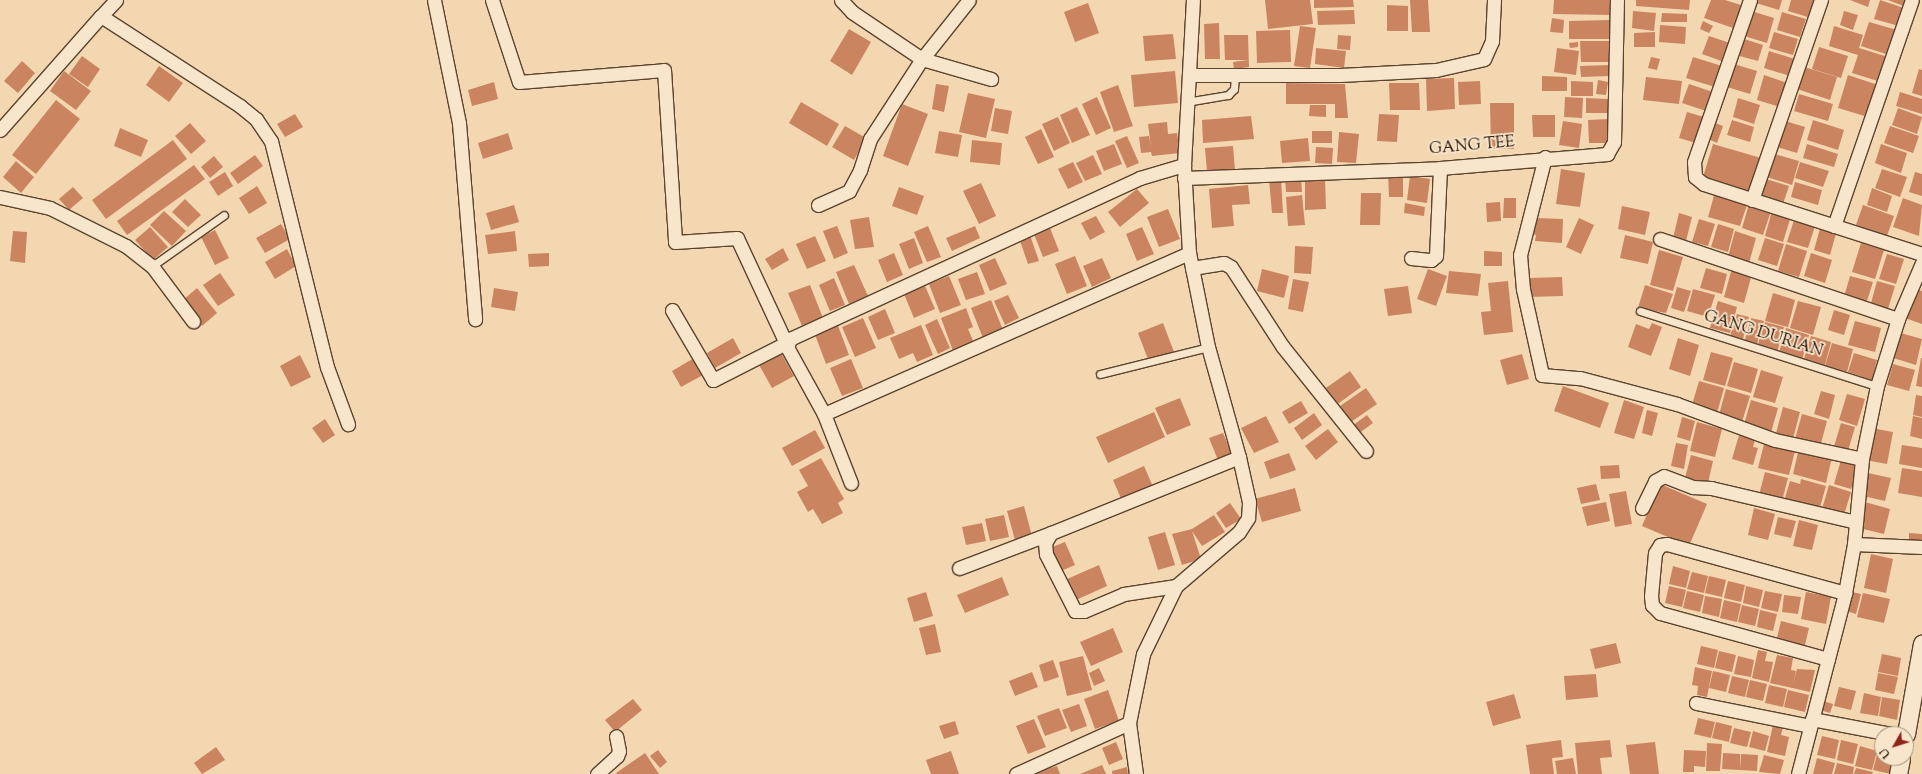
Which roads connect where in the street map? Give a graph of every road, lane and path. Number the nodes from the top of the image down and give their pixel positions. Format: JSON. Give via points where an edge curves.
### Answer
{"nodes":[{"id":1,"x":116,"y":0,"type":"edge"},
{"id":2,"x":434,"y":0,"type":"edge"},
{"id":3,"x":492,"y":0,"type":"edge"},
{"id":4,"x":841,"y":0,"type":"edge"},
{"id":5,"x":969,"y":0,"type":"edge"},
{"id":6,"x":1193,"y":0,"type":"edge"},
{"id":7,"x":1494,"y":0,"type":"edge"},
{"id":8,"x":1617,"y":0,"type":"edge"},
{"id":9,"x":1750,"y":0,"type":"edge"},
{"id":10,"x":1821,"y":0,"type":"edge"},
{"id":11,"x":1912,"y":0,"type":"edge"},
{"id":12,"x":101,"y":16,"type":"junction"},
{"id":13,"x":922,"y":60,"type":"junction"},
{"id":14,"x":1190,"y":75,"type":"junction"},
{"id":15,"x":1235,"y":75,"type":"junction"},
{"id":16,"x":991,"y":79,"type":"dead end"},
{"id":17,"x":1186,"y":102,"type":"junction"},
{"id":18,"x":0,"y":130,"type":"edge"},
{"id":19,"x":1545,"y":157,"type":"junction"},
{"id":20,"x":1440,"y":168,"type":"junction"},
{"id":21,"x":1184,"y":172,"type":"junction"},
{"id":22,"x":0,"y":197,"type":"edge"},
{"id":23,"x":1752,"y":200,"type":"junction"},
{"id":24,"x":818,"y":205,"type":"dead end"},
{"id":25,"x":224,"y":215,"type":"dead end"},
{"id":26,"x":1834,"y":226,"type":"junction"},
{"id":27,"x":1660,"y":239,"type":"dead end"},
{"id":28,"x":1189,"y":253,"type":"junction"},
{"id":29,"x":1922,"y":254,"type":"edge"},
{"id":30,"x":1411,"y":258,"type":"dead end"},
{"id":31,"x":1922,"y":263,"type":"edge"},
{"id":32,"x":152,"y":266,"type":"junction"},
{"id":33,"x":1192,"y":268,"type":"junction"},
{"id":34,"x":672,"y":310,"type":"dead end"},
{"id":35,"x":1640,"y":312,"type":"dead end"},
{"id":36,"x":475,"y":319,"type":"dead end"},
{"id":37,"x":1898,"y":319,"type":"junction"},
{"id":38,"x":193,"y":321,"type":"dead end"},
{"id":39,"x":786,"y":343,"type":"junction"},
{"id":40,"x":1208,"y":347,"type":"junction"},
{"id":41,"x":1100,"y":374,"type":"dead end"},
{"id":42,"x":1877,"y":386,"type":"junction"},
{"id":43,"x":824,"y":414,"type":"junction"},
{"id":44,"x":348,"y":424,"type":"dead end"},
{"id":45,"x":1366,"y":451,"type":"dead end"},
{"id":46,"x":1239,"y":457,"type":"junction"},
{"id":47,"x":1862,"y":460,"type":"junction"},
{"id":48,"x":851,"y":483,"type":"dead end"},
{"id":49,"x":1642,"y":508,"type":"dead end"},
{"id":50,"x":1856,"y":522,"type":"junction"},
{"id":51,"x":1051,"y":533,"type":"junction"},
{"id":52,"x":1854,"y":544,"type":"junction"},
{"id":53,"x":1922,"y":548,"type":"edge"},
{"id":54,"x":959,"y":568,"type":"dead end"},
{"id":55,"x":1176,"y":586,"type":"junction"},
{"id":56,"x":1845,"y":593,"type":"junction"},
{"id":57,"x":1922,"y":643,"type":"edge"},
{"id":58,"x":1828,"y":659,"type":"junction"},
{"id":59,"x":1696,"y":703,"type":"dead end"},
{"id":60,"x":1129,"y":723,"type":"junction"},
{"id":61,"x":1811,"y":723,"type":"junction"},
{"id":62,"x":1907,"y":726,"type":"edge"},
{"id":63,"x":1874,"y":732,"type":"edge"},
{"id":64,"x":616,"y":736,"type":"dead end"},
{"id":65,"x":597,"y":774,"type":"edge"},
{"id":66,"x":1016,"y":774,"type":"edge"},
{"id":67,"x":1136,"y":774,"type":"edge"},
{"id":68,"x":1798,"y":774,"type":"edge"}],
"edges":[{"from":1,"to":12,"type":"street"},
{"from":2,"to":36,"type":"street","via":[[459,123]]},
{"from":3,"to":39,"type":"street","via":[[519,82],[664,70],[675,242],[737,238]]},
{"from":4,"to":13,"type":"street","via":[[852,12]]},
{"from":5,"to":13,"type":"street"},
{"from":6,"to":14,"type":"street"},
{"from":7,"to":15,"type":"street","via":[[1492,41],[1484,59],[1436,70]]},
{"from":8,"to":19,"type":"street","name":"GANG TEE","via":[[1612,149],[1607,154]]},
{"from":9,"to":23,"type":"street","via":[[1694,162],[1696,177],[1704,184]]},
{"from":10,"to":23,"type":"street"},
{"from":11,"to":26,"type":"street"},
{"from":12,"to":18,"type":"street"},
{"from":12,"to":44,"type":"street","via":[[240,106],[256,119],[271,141],[327,367]]},
{"from":13,"to":16,"type":"street"},
{"from":13,"to":24,"type":"street","via":[[870,139],[853,185],[839,198]]},
{"from":14,"to":15,"type":"street"},
{"from":14,"to":17,"type":"street"},
{"from":15,"to":17,"type":"lane","via":[[1234,89],[1228,95]]},
{"from":17,"to":21,"type":"street"},
{"from":19,"to":20,"type":"street","name":"GANG TEE"},
{"from":19,"to":47,"type":"street","via":[[1520,255],[1523,289],[1542,375],[1580,378],[1677,404],[1775,440]]},
{"from":20,"to":21,"type":"street","name":"GANG TEE"},
{"from":20,"to":30,"type":"street","via":[[1436,256],[1431,260]]},
{"from":21,"to":28,"type":"street"},
{"from":21,"to":39,"type":"street","name":"GANG TEE","via":[[1140,178]]},
{"from":22,"to":32,"type":"street","via":[[40,204],[82,221],[126,246]]},
{"from":23,"to":26,"type":"street"},
{"from":25,"to":32,"type":"lane"},
{"from":26,"to":29,"type":"street"},
{"from":27,"to":37,"type":"street"},
{"from":28,"to":33,"type":"street"},
{"from":28,"to":43,"type":"street"},
{"from":31,"to":37,"type":"street"},
{"from":32,"to":38,"type":"street"},
{"from":33,"to":40,"type":"street"},
{"from":33,"to":45,"type":"street","via":[[1224,263],[1231,267],[1283,347]]},
{"from":34,"to":39,"type":"street","name":"GANG TEE","via":[[713,380]]},
{"from":35,"to":42,"type":"lane","name":"GANG DURIAN"},
{"from":37,"to":42,"type":"street"},
{"from":39,"to":43,"type":"street"},
{"from":40,"to":41,"type":"lane"},
{"from":40,"to":46,"type":"street"},
{"from":42,"to":47,"type":"street"},
{"from":43,"to":48,"type":"street"},
{"from":46,"to":51,"type":"street"},
{"from":46,"to":55,"type":"street","via":[[1249,502],[1248,518],[1239,532]]},
{"from":47,"to":50,"type":"street"},
{"from":49,"to":50,"type":"street","via":[[1651,486],[1664,476],[1693,487],[1711,488]]},
{"from":50,"to":52,"type":"street"},
{"from":51,"to":54,"type":"street"},
{"from":51,"to":55,"type":"street","via":[[1045,542],[1046,554],[1075,611],[1084,612],[1124,594]]},
{"from":52,"to":53,"type":"street"},
{"from":52,"to":56,"type":"street"},
{"from":55,"to":60,"type":"street","via":[[1143,654]]},
{"from":56,"to":58,"type":"street"},
{"from":56,"to":58,"type":"street","via":[[1667,544],[1660,545],[1655,553],[1651,596],[1652,605],[1660,612]]},
{"from":57,"to":62,"type":"street"},
{"from":58,"to":61,"type":"street"},
{"from":59,"to":61,"type":"street"},
{"from":60,"to":66,"type":"street"},
{"from":60,"to":67,"type":"street"},
{"from":61,"to":63,"type":"street"},
{"from":61,"to":68,"type":"street"},
{"from":64,"to":65,"type":"street","via":[[619,751],[617,756]]}]}
